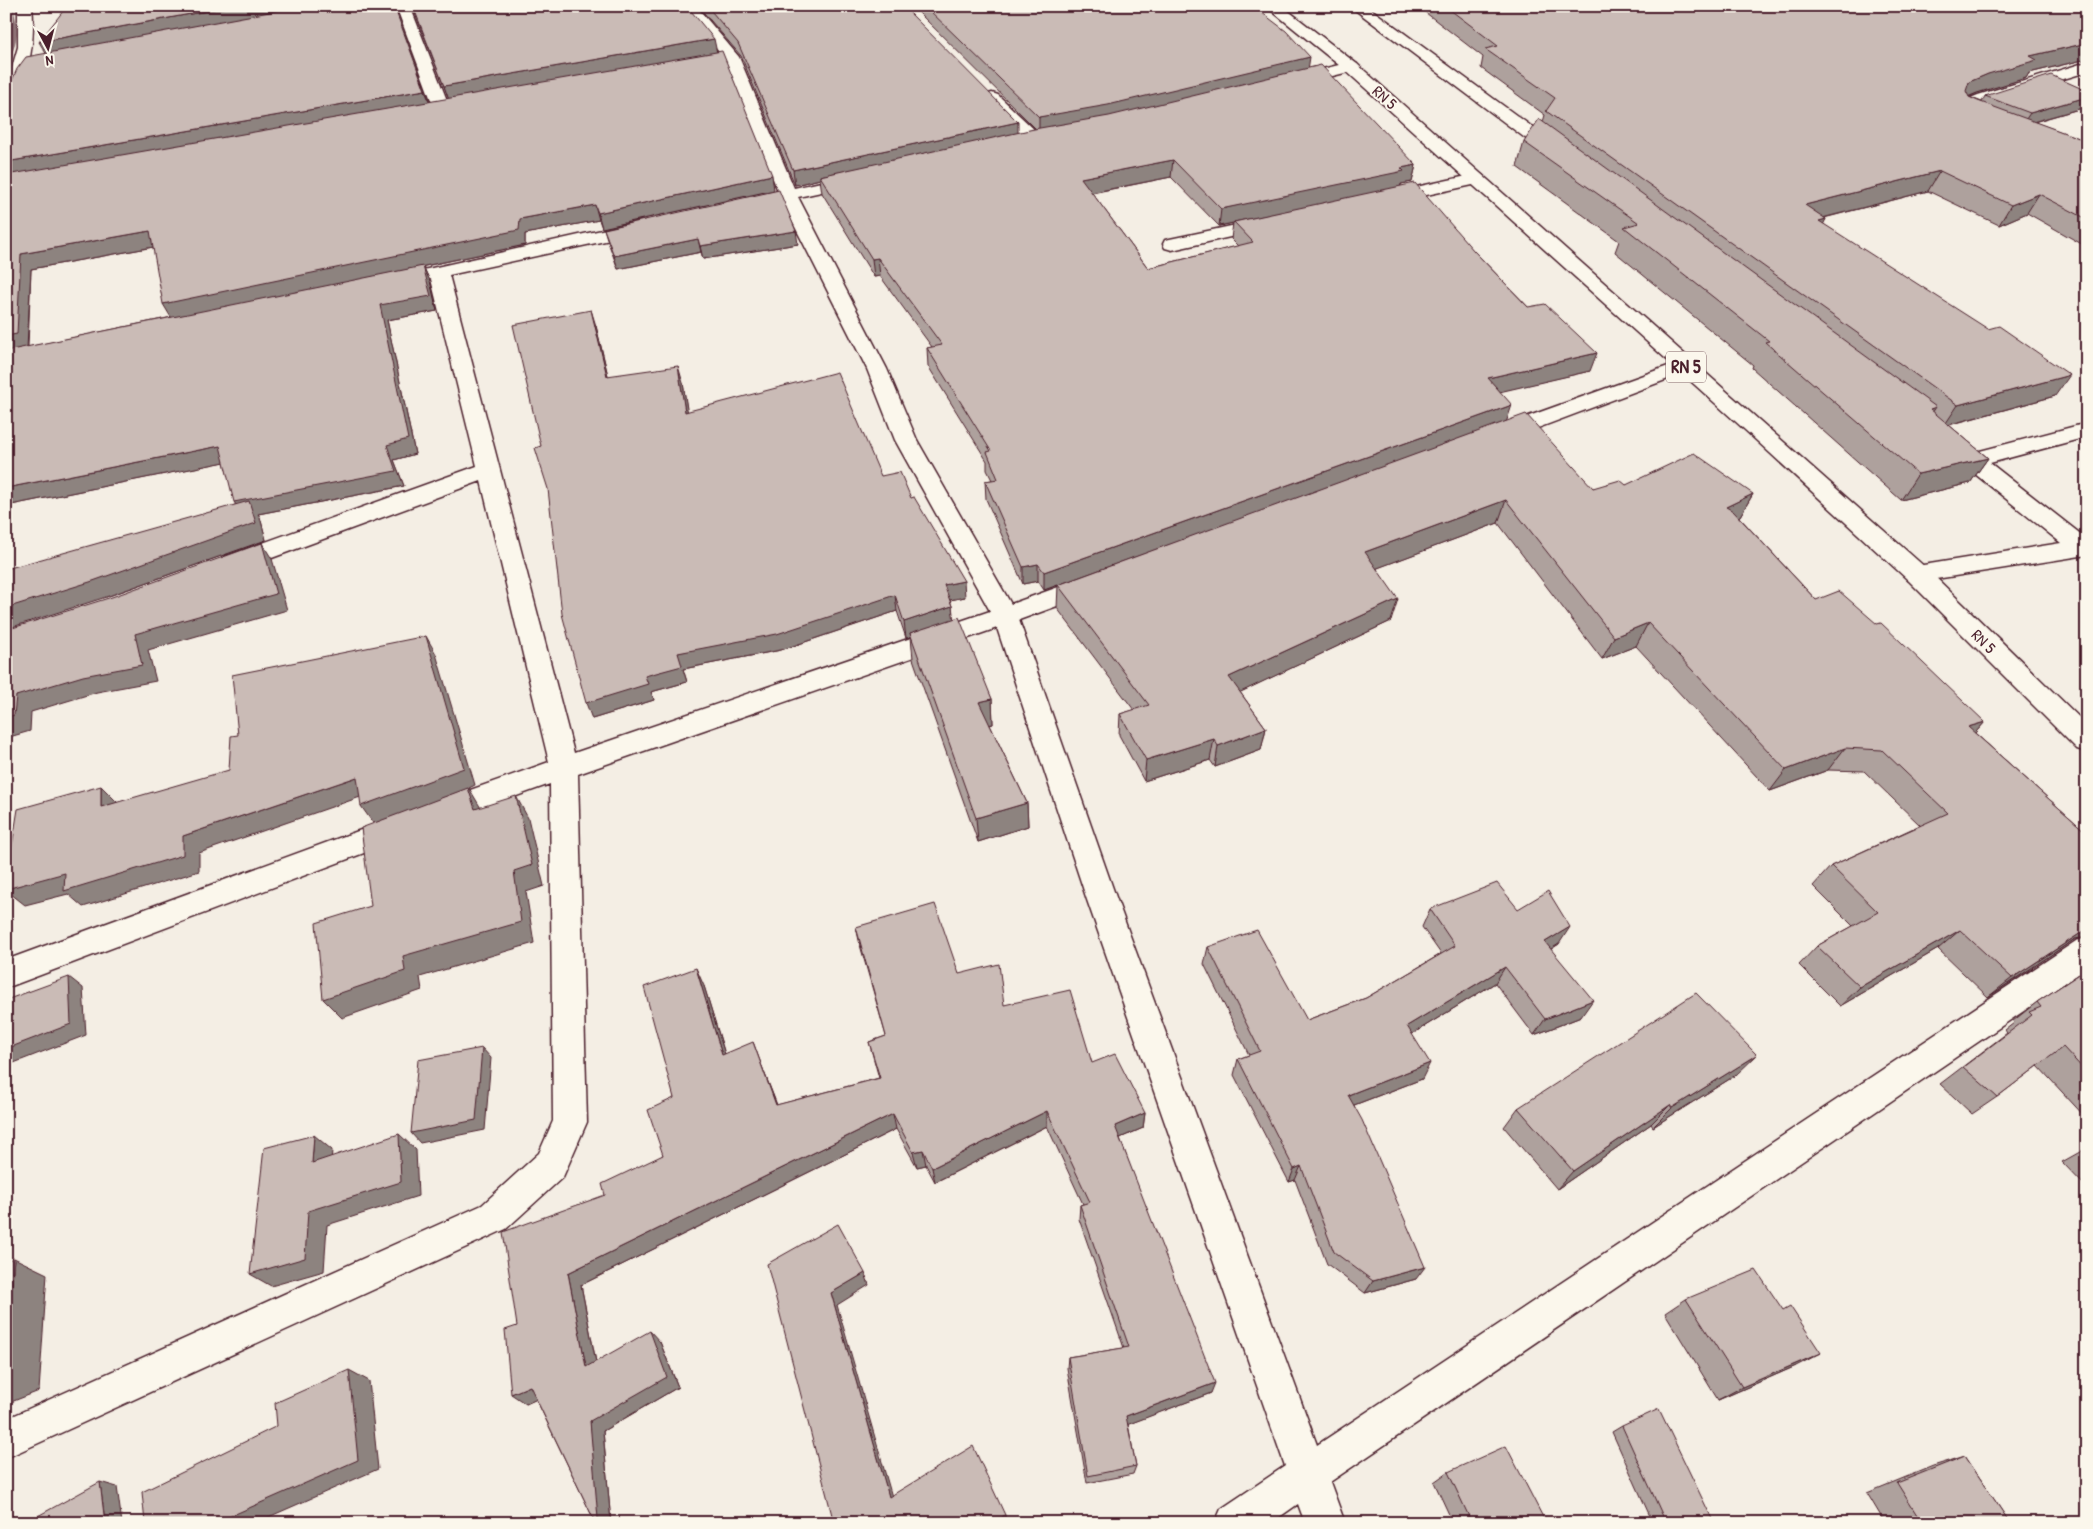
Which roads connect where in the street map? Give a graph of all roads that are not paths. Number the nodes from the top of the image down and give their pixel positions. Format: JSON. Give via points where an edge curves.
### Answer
{"nodes":[{"id":1,"x":25,"y":6,"type":"edge"},
{"id":2,"x":403,"y":6,"type":"edge"},
{"id":3,"x":688,"y":6,"type":"edge"},
{"id":4,"x":1273,"y":6,"type":"edge"},
{"id":5,"x":1357,"y":6,"type":"edge"},
{"id":6,"x":1351,"y":67,"type":"junction"},
{"id":7,"x":2087,"y":67,"type":"edge"},
{"id":8,"x":1276,"y":85,"type":"edge"},
{"id":9,"x":984,"y":90,"type":"edge"},
{"id":10,"x":461,"y":104,"type":"edge"},
{"id":11,"x":442,"y":108,"type":"junction"},
{"id":12,"x":6,"y":109,"type":"edge"},
{"id":13,"x":422,"y":111,"type":"edge"},
{"id":14,"x":2001,"y":125,"type":"edge"},
{"id":15,"x":1052,"y":136,"type":"edge"},
{"id":16,"x":1034,"y":139,"type":"junction"},
{"id":17,"x":1015,"y":143,"type":"edge"},
{"id":18,"x":1576,"y":168,"type":"edge"},
{"id":19,"x":873,"y":176,"type":"edge"},
{"id":20,"x":1476,"y":179,"type":"junction"},
{"id":21,"x":788,"y":195,"type":"junction"},
{"id":22,"x":759,"y":201,"type":"edge"},
{"id":23,"x":1372,"y":201,"type":"edge"},
{"id":24,"x":1286,"y":220,"type":"edge"},
{"id":25,"x":662,"y":223,"type":"edge"},
{"id":26,"x":1172,"y":244,"type":"dead end"},
{"id":27,"x":439,"y":272,"type":"junction"},
{"id":28,"x":400,"y":280,"type":"edge"},
{"id":29,"x":1685,"y":366,"type":"junction"},
{"id":30,"x":2087,"y":430,"type":"edge"},
{"id":31,"x":1935,"y":432,"type":"edge"},
{"id":32,"x":1480,"y":441,"type":"edge"},
{"id":33,"x":1972,"y":460,"type":"junction"},
{"id":34,"x":489,"y":470,"type":"junction"},
{"id":35,"x":2084,"y":550,"type":"edge"},
{"id":36,"x":208,"y":572,"type":"edge"},
{"id":37,"x":1917,"y":574,"type":"junction"},
{"id":38,"x":1116,"y":575,"type":"edge"},
{"id":39,"x":1005,"y":616,"type":"junction"},
{"id":40,"x":2087,"y":742,"type":"edge"},
{"id":41,"x":564,"y":766,"type":"junction"},
{"id":42,"x":2087,"y":951,"type":"edge"},
{"id":43,"x":6,"y":974,"type":"edge"},
{"id":44,"x":6,"y":1439,"type":"edge"},
{"id":45,"x":1307,"y":1475,"type":"junction"},
{"id":46,"x":1235,"y":1523,"type":"edge"},
{"id":47,"x":1325,"y":1523,"type":"edge"}],
"edges":[{"from":1,"to":12,"type":"street","via":[[28,65]]},
{"from":2,"to":11,"type":"street"},
{"from":3,"to":21,"type":"street","via":[[721,59]]},
{"from":4,"to":6,"type":"street","name":"RN 5","number":"RN 5"},
{"from":5,"to":18,"type":"street"},
{"from":6,"to":8,"type":"street"},
{"from":6,"to":20,"type":"street","name":"RN 5","number":"RN 5"},
{"from":7,"to":14,"type":"street","via":[[1965,106],[1974,115]]},
{"from":9,"to":16,"type":"street"},
{"from":10,"to":11,"type":"street"},
{"from":11,"to":13,"type":"street"},
{"from":15,"to":16,"type":"street"},
{"from":16,"to":17,"type":"street"},
{"from":19,"to":21,"type":"street"},
{"from":20,"to":23,"type":"street"},
{"from":20,"to":29,"type":"street","name":"RN 5","number":"RN 5"},
{"from":21,"to":22,"type":"street"},
{"from":21,"to":39,"type":"street","via":[[877,368],[906,440]]},
{"from":24,"to":26,"type":"street"},
{"from":25,"to":27,"type":"street"},
{"from":27,"to":28,"type":"street"},
{"from":27,"to":34,"type":"street"},
{"from":29,"to":32,"type":"street"},
{"from":29,"to":37,"type":"street","name":"RN 5","number":"RN 5"},
{"from":30,"to":33,"type":"street"},
{"from":31,"to":33,"type":"street"},
{"from":33,"to":35,"type":"street"},
{"from":34,"to":36,"type":"street"},
{"from":34,"to":41,"type":"street"},
{"from":35,"to":37,"type":"street"},
{"from":37,"to":40,"type":"street","name":"RN 5","number":"RN 5"},
{"from":38,"to":39,"type":"street"},
{"from":39,"to":41,"type":"street"},
{"from":39,"to":45,"type":"street","via":[[1102,900]]},
{"from":41,"to":43,"type":"street"},
{"from":41,"to":44,"type":"street","via":[[570,1122],[552,1165],[494,1216]]},
{"from":42,"to":45,"type":"street"},
{"from":45,"to":46,"type":"street"},
{"from":45,"to":47,"type":"street"}]}
